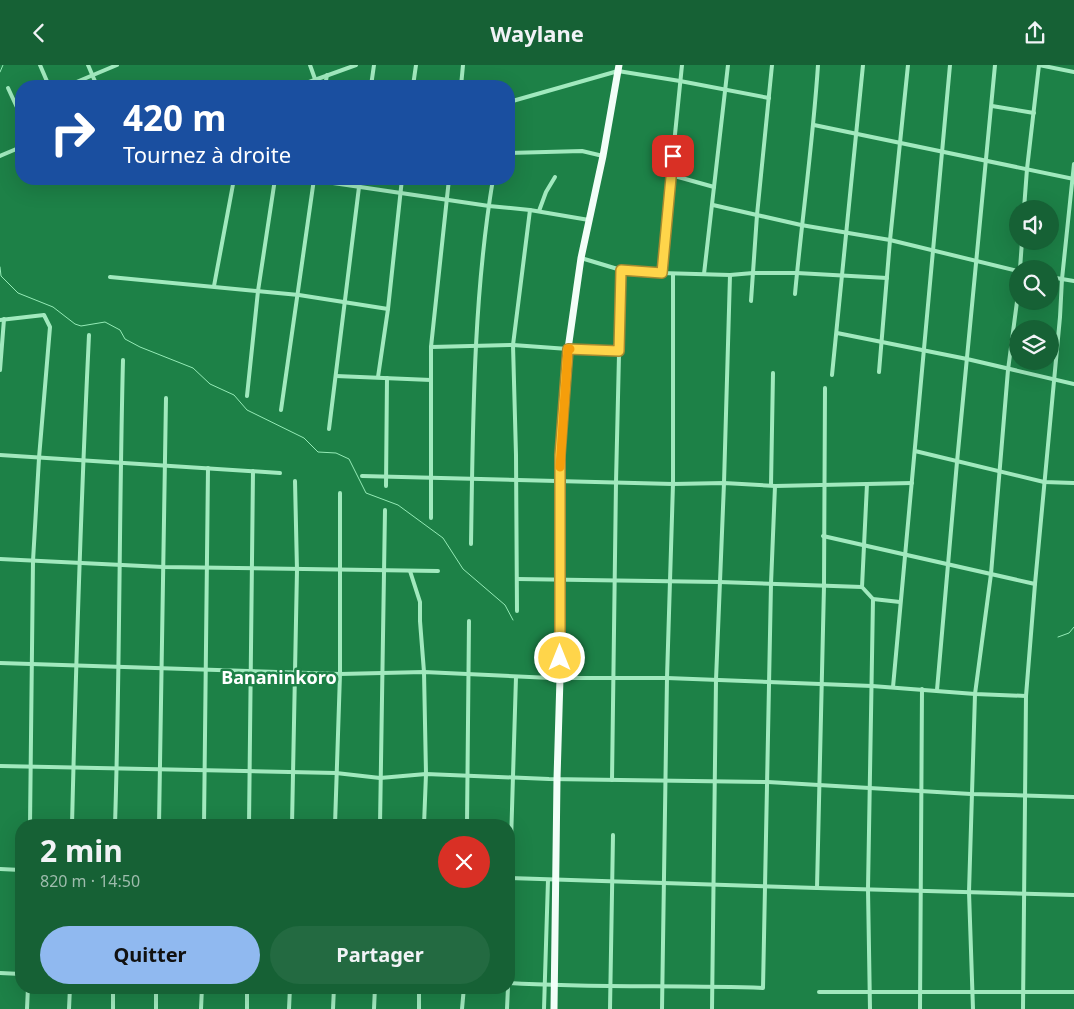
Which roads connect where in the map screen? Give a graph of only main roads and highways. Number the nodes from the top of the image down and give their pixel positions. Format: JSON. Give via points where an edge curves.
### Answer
{"nodes":[{"id":1,"x":619,"y":68,"type":"edge"},
{"id":2,"x":554,"y":1009,"type":"edge"}],
"edges":[{"from":1,"to":2,"type":"highway","via":[[581,258],[568,349],[560,481],[560,678],[552,880]]}]}
